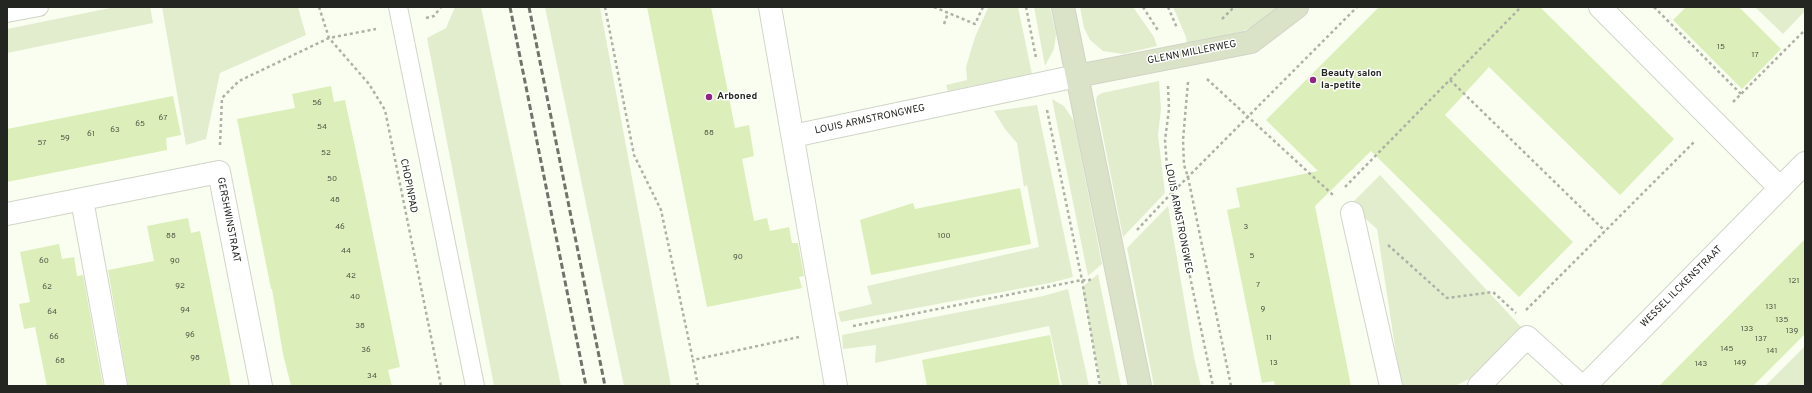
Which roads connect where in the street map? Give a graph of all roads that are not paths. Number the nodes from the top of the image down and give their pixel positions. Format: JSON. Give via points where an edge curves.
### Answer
{"nodes":[{"id":1,"x":39,"y":7,"type":"edge"},
{"id":2,"x":770,"y":7,"type":"edge"},
{"id":3,"x":1063,"y":7,"type":"edge"},
{"id":4,"x":1296,"y":7,"type":"edge"},
{"id":5,"x":1600,"y":7,"type":"edge"},
{"id":6,"x":7,"y":13,"type":"edge"},
{"id":7,"x":400,"y":15,"type":"edge"},
{"id":8,"x":1077,"y":76,"type":"junction"},
{"id":9,"x":792,"y":136,"type":"junction"},
{"id":10,"x":1805,"y":163,"type":"edge"},
{"id":11,"x":1780,"y":188,"type":"junction"},
{"id":12,"x":82,"y":200,"type":"junction"},
{"id":13,"x":1352,"y":213,"type":"dead end"},
{"id":14,"x":7,"y":214,"type":"edge"},
{"id":15,"x":116,"y":386,"type":"edge"},
{"id":16,"x":261,"y":386,"type":"edge"},
{"id":17,"x":475,"y":386,"type":"edge"},
{"id":18,"x":836,"y":386,"type":"edge"},
{"id":19,"x":1140,"y":386,"type":"edge"},
{"id":20,"x":1391,"y":386,"type":"edge"},
{"id":21,"x":1479,"y":386,"type":"edge"},
{"id":22,"x":1581,"y":386,"type":"edge"},
{"id":23,"x":1585,"y":386,"type":"edge"}],
"edges":[{"from":1,"to":6,"type":"lane"},
{"from":2,"to":9,"type":"street"},
{"from":3,"to":8,"type":"street"},
{"from":4,"to":8,"type":"street","name":"GLENN MILLERWEG","via":[[1251,42]]},
{"from":5,"to":11,"type":"street"},
{"from":7,"to":17,"type":"lane"},
{"from":8,"to":9,"type":"street","name":"LOUIS ARMSTRONGWEG"},
{"from":8,"to":19,"type":"street"},
{"from":9,"to":18,"type":"street"},
{"from":10,"to":11,"type":"street","name":"WESSEL ILCKENSTRAAT"},
{"from":11,"to":23,"type":"street","name":"WESSEL ILCKENSTRAAT"},
{"from":12,"to":14,"type":"street","name":"GERSHWINSTRAAT"},
{"from":12,"to":15,"type":"street"},
{"from":12,"to":16,"type":"street","name":"GERSHWINSTRAAT","via":[[219,172]]},
{"from":13,"to":20,"type":"street"},
{"from":21,"to":22,"type":"street","via":[[1527,337]]}]}
